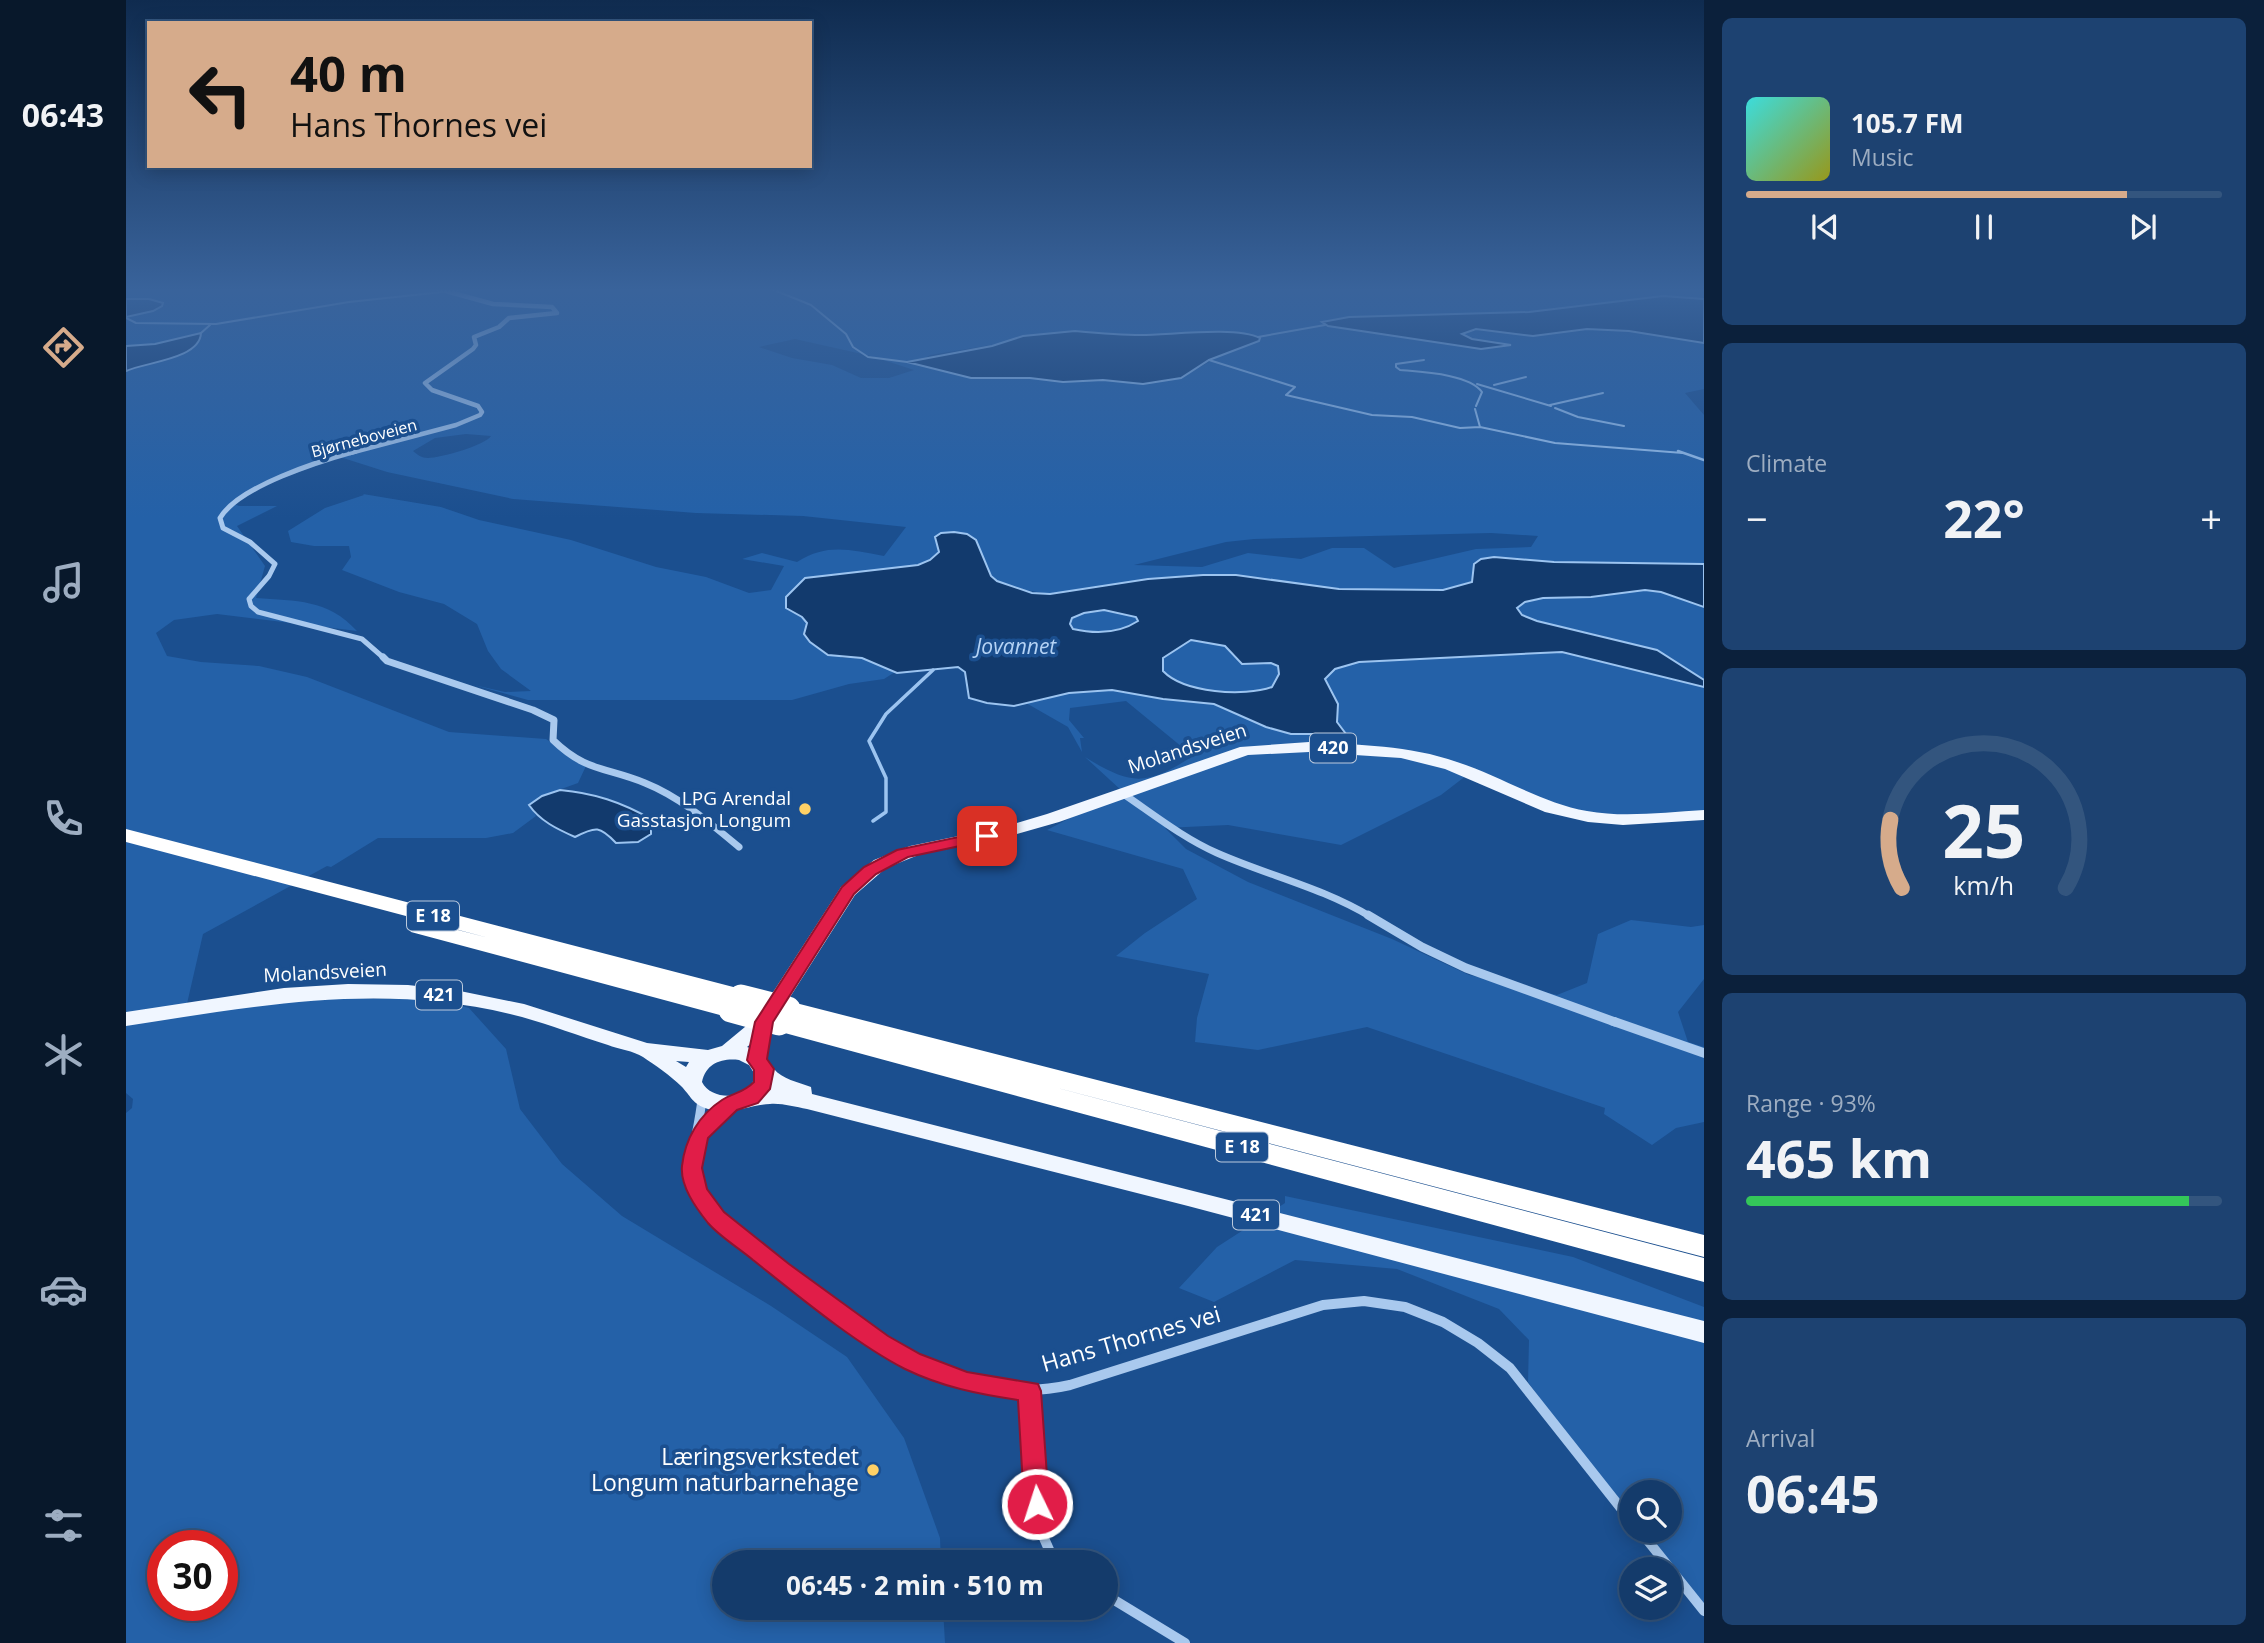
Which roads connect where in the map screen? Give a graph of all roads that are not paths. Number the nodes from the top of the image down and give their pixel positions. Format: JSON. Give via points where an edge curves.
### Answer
{"nodes":[{"id":1,"x":451,"y":365,"type":"edge"},
{"id":2,"x":1122,"y":793,"type":"junction"},
{"id":3,"x":1704,"y":815,"type":"edge"},
{"id":4,"x":126,"y":835,"type":"edge"},
{"id":5,"x":739,"y":848,"type":"dead end"},
{"id":6,"x":126,"y":849,"type":"edge"},
{"id":7,"x":736,"y":1003,"type":"junction"},
{"id":8,"x":777,"y":1018,"type":"junction"},
{"id":9,"x":126,"y":1019,"type":"edge"},
{"id":10,"x":1615,"y":1022,"type":"joint"},
{"id":11,"x":646,"y":1050,"type":"junction"},
{"id":12,"x":1704,"y":1053,"type":"edge"},
{"id":13,"x":719,"y":1054,"type":"junction"},
{"id":14,"x":761,"y":1067,"type":"junction"},
{"id":15,"x":696,"y":1090,"type":"junction"},
{"id":16,"x":740,"y":1101,"type":"junction"},
{"id":17,"x":698,"y":1135,"type":"junction"},
{"id":18,"x":1704,"y":1246,"type":"edge"},
{"id":19,"x":1704,"y":1270,"type":"edge"},
{"id":20,"x":1704,"y":1324,"type":"edge"},
{"id":21,"x":1704,"y":1332,"type":"edge"},
{"id":22,"x":1029,"y":1391,"type":"junction"},
{"id":23,"x":1619,"y":1506,"type":"edge"},
{"id":24,"x":1650,"y":1543,"type":"edge"},
{"id":25,"x":1049,"y":1550,"type":"edge"},
{"id":26,"x":1118,"y":1602,"type":"edge"},
{"id":27,"x":1704,"y":1611,"type":"edge"},
{"id":28,"x":1185,"y":1643,"type":"edge"}],
"edges":[{"from":1,"to":5,"type":"street","name":"Bjørneboveien","via":[[425,383],[478,407],[480,415],[311,465],[227,506],[220,517],[223,528],[250,542],[275,565],[251,593],[251,606],[258,612],[362,639],[387,661],[554,720],[553,740],[565,754],[594,771],[660,790]]},
{"from":2,"to":3,"type":"main road","name":"Molandsveien","number":"420","via":[[1246,750],[1309,747],[1385,751],[1435,760],[1551,808],[1588,817],[1623,820]]},
{"from":2,"to":8,"type":"main road","name":"Molandsveien","number":"420","via":[[1010,831],[903,853],[870,870],[848,891]]},
{"from":2,"to":10,"type":"street","via":[[1219,854],[1346,902],[1466,968]]},
{"from":4,"to":7,"type":"highway","number":"E 18"},
{"from":6,"to":7,"type":"highway","number":"E 18"},
{"from":7,"to":8,"type":"highway","number":"E 18","bridge":true},
{"from":8,"to":13,"type":"main road","name":"Molandsveien","number":"420"},
{"from":8,"to":14,"type":"main road","name":"Molandsveien","number":"420"},
{"from":8,"to":18,"type":"highway","number":"E 18"},
{"from":8,"to":19,"type":"highway","number":"E 18"},
{"from":9,"to":11,"type":"main road","name":"Molandsveien","number":"421","via":[[284,995],[408,992],[524,1011]]},
{"from":10,"to":12,"type":"street"},
{"from":11,"to":13,"type":"main road","name":"Molandsveien","number":"421"},
{"from":11,"to":15,"type":"main road","name":"Molandsveien","number":"421"},
{"from":13,"to":14,"type":"main road","number":"421","via":[[744,1053]]},
{"from":13,"to":15,"type":"main road","via":[[696,1068]]},
{"from":14,"to":16,"type":"main road","via":[[763,1084]]},
{"from":14,"to":20,"type":"main road","number":"421","via":[[780,1084],[810,1094]]},
{"from":15,"to":16,"type":"main road","number":"421","via":[[712,1103]]},
{"from":15,"to":17,"type":"street","name":"Hans Thornes vei"},
{"from":16,"to":17,"type":"street"},
{"from":16,"to":21,"type":"main road","number":"421","via":[[774,1096],[807,1101]]},
{"from":17,"to":22,"type":"street","name":"Hans Thornes vei","via":[[692,1168],[703,1200],[716,1218],[782,1270],[912,1362],[967,1382]]},
{"from":22,"to":23,"type":"street","name":"Hans Thornes vei","via":[[1105,1376],[1317,1306],[1378,1302],[1438,1319],[1510,1368]]},
{"from":22,"to":25,"type":"street","via":[[1039,1527]]},
{"from":24,"to":27,"type":"street"},
{"from":26,"to":28,"type":"street"}]}
